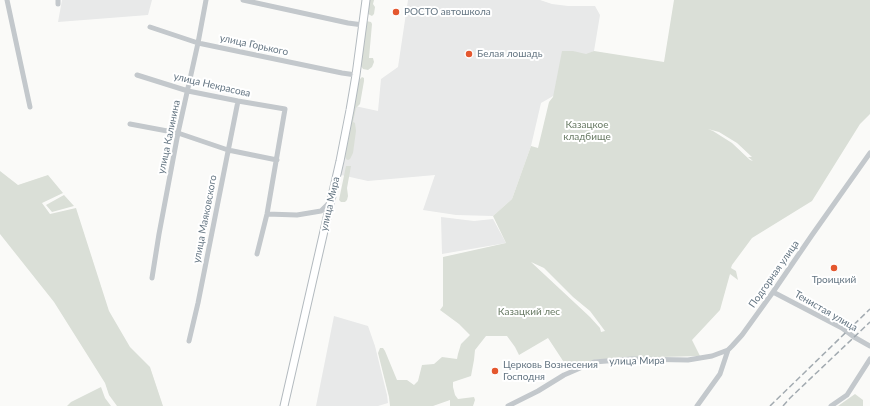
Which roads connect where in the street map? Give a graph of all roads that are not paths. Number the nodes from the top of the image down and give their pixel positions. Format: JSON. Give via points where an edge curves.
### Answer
{"nodes":[{"id":1,"x":7,"y":0,"type":"edge"},
{"id":2,"x":206,"y":0,"type":"edge"},
{"id":3,"x":242,"y":0,"type":"edge"},
{"id":4,"x":366,"y":0,"type":"edge"},
{"id":5,"x":363,"y":25,"type":"junction"},
{"id":6,"x":150,"y":27,"type":"dead end"},
{"id":7,"x":198,"y":43,"type":"junction"},
{"id":8,"x":137,"y":75,"type":"dead end"},
{"id":9,"x":356,"y":75,"type":"junction"},
{"id":10,"x":188,"y":91,"type":"junction"},
{"id":11,"x":238,"y":101,"type":"junction"},
{"id":12,"x":30,"y":107,"type":"dead end"},
{"id":13,"x":130,"y":124,"type":"dead end"},
{"id":14,"x":178,"y":133,"type":"junction"},
{"id":15,"x":228,"y":150,"type":"junction"},
{"id":16,"x":870,"y":152,"type":"edge"},
{"id":17,"x":277,"y":160,"type":"junction"},
{"id":18,"x":330,"y":202,"type":"junction"},
{"id":19,"x":267,"y":214,"type":"junction"},
{"id":20,"x":257,"y":254,"type":"dead end"},
{"id":21,"x":152,"y":278,"type":"dead end"},
{"id":22,"x":773,"y":292,"type":"junction"},
{"id":23,"x":189,"y":341,"type":"dead end"},
{"id":24,"x":870,"y":346,"type":"edge"},
{"id":25,"x":728,"y":350,"type":"junction"},
{"id":26,"x":870,"y":359,"type":"edge"},
{"id":27,"x":284,"y":406,"type":"edge"},
{"id":28,"x":508,"y":406,"type":"edge"},
{"id":29,"x":697,"y":406,"type":"edge"},
{"id":30,"x":831,"y":406,"type":"edge"}],
"edges":[{"from":1,"to":12,"type":"street"},
{"from":2,"to":7,"type":"street","name":"улица Калинина"},
{"from":3,"to":5,"type":"street"},
{"from":4,"to":5,"type":"main road","name":"улица Мира"},
{"from":5,"to":9,"type":"main road","name":"улица Мира"},
{"from":6,"to":7,"type":"street","name":"улица Горького"},
{"from":7,"to":9,"type":"street","name":"улица Горького"},
{"from":7,"to":10,"type":"street","name":"улица Калинина"},
{"from":8,"to":10,"type":"street","name":"улица Некрасова"},
{"from":9,"to":18,"type":"main road","name":"улица Мира"},
{"from":10,"to":11,"type":"street","name":"улица Некрасова"},
{"from":10,"to":14,"type":"street","name":"улица Калинина"},
{"from":11,"to":15,"type":"street","name":"улица Маяковского"},
{"from":11,"to":17,"type":"street","name":"улица Некрасова","via":[[285,109]]},
{"from":13,"to":14,"type":"street"},
{"from":14,"to":15,"type":"street"},
{"from":14,"to":21,"type":"street","name":"улица Калинина"},
{"from":15,"to":17,"type":"street"},
{"from":15,"to":23,"type":"street","name":"улица Маяковского"},
{"from":16,"to":22,"type":"street","name":"Подгорная улица"},
{"from":17,"to":19,"type":"street"},
{"from":18,"to":19,"type":"street","via":[[321,211],[297,215]]},
{"from":18,"to":27,"type":"main road","name":"улица Мира"},
{"from":19,"to":20,"type":"street"},
{"from":22,"to":24,"type":"street","name":"Тенистая улица","via":[[843,326],[854,337]]},
{"from":22,"to":25,"type":"street","name":"Подгорная улица"},
{"from":25,"to":28,"type":"street","name":"улица Мира","via":[[688,360],[632,359],[594,362],[564,375]]},
{"from":25,"to":29,"type":"street","name":"Подгорная улица","via":[[720,374]]},
{"from":26,"to":30,"type":"street","via":[[847,396]]}]}
